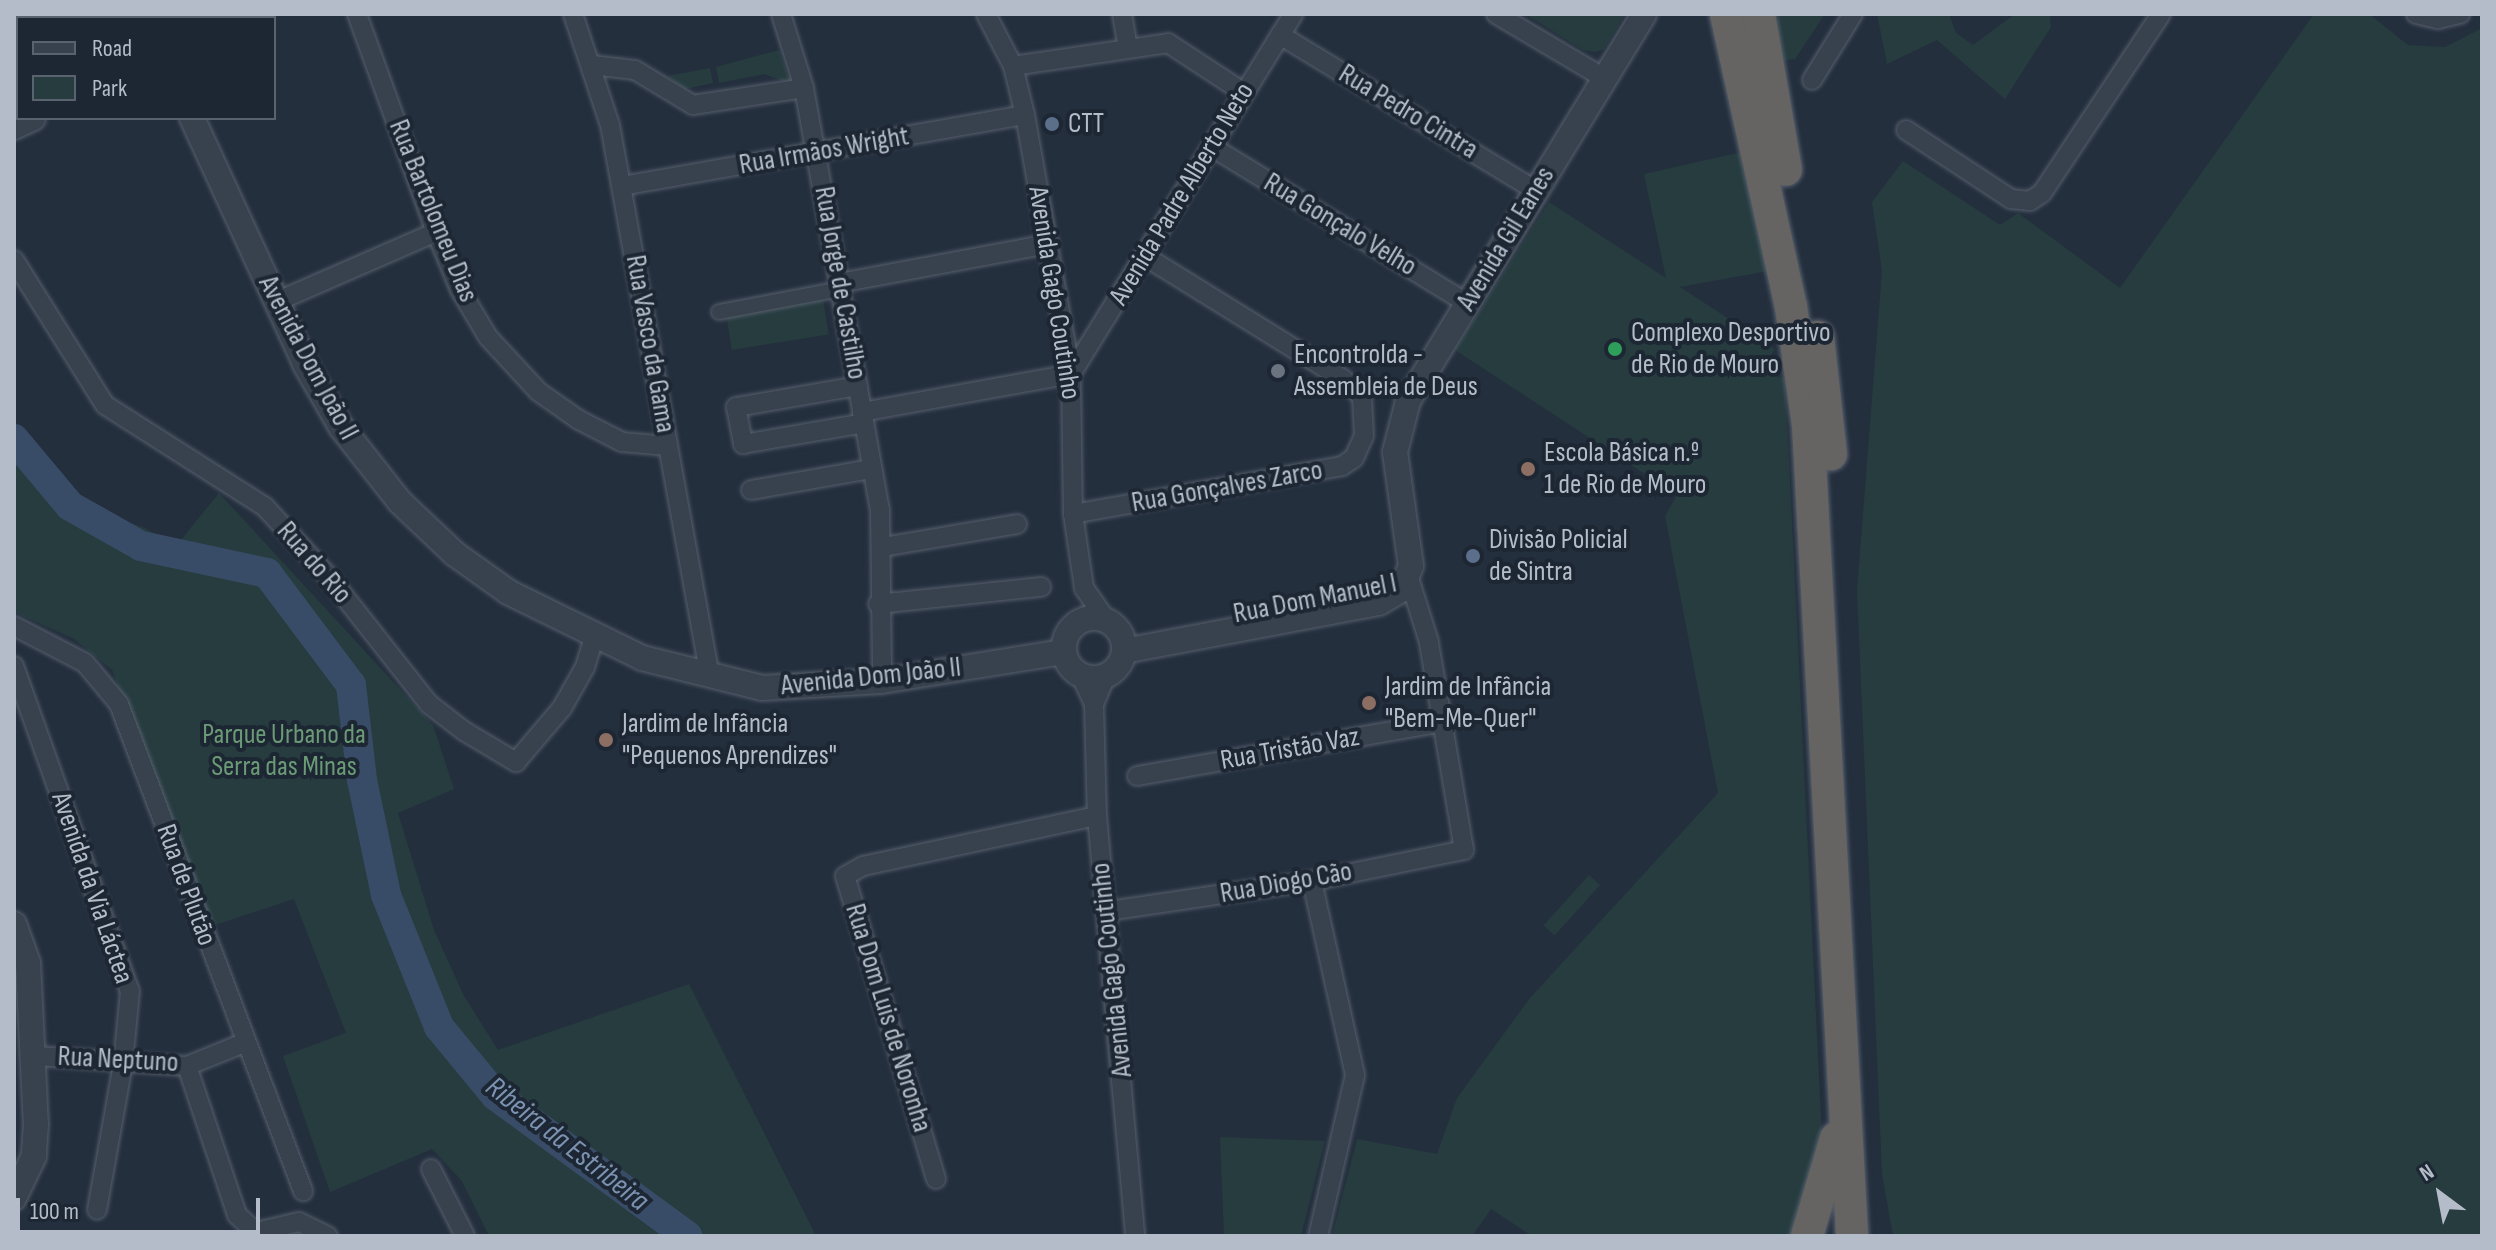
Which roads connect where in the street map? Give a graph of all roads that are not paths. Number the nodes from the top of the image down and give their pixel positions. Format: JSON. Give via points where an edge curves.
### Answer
{"nodes":[{"id":1,"x":357,"y":14,"type":"edge"},
{"id":2,"x":573,"y":14,"type":"edge"},
{"id":3,"x":781,"y":14,"type":"edge"},
{"id":4,"x":986,"y":14,"type":"edge"},
{"id":5,"x":1122,"y":14,"type":"edge"},
{"id":6,"x":1293,"y":14,"type":"edge"},
{"id":7,"x":1496,"y":14,"type":"edge"},
{"id":8,"x":1644,"y":14,"type":"edge"},
{"id":9,"x":1726,"y":14,"type":"edge"},
{"id":10,"x":1759,"y":14,"type":"edge"},
{"id":11,"x":1853,"y":14,"type":"edge"},
{"id":12,"x":2161,"y":14,"type":"edge"},
{"id":13,"x":2416,"y":14,"type":"edge"},
{"id":14,"x":2460,"y":14,"type":"edge"},
{"id":15,"x":1280,"y":35,"type":"junction"},
{"id":16,"x":1128,"y":48,"type":"junction"},
{"id":17,"x":592,"y":65,"type":"junction"},
{"id":18,"x":1013,"y":66,"type":"junction"},
{"id":19,"x":1604,"y":78,"type":"junction"},
{"id":20,"x":1812,"y":80,"type":"dead end"},
{"id":21,"x":804,"y":88,"type":"junction"},
{"id":22,"x":1243,"y":92,"type":"junction"},
{"id":23,"x":1025,"y":115,"type":"junction"},
{"id":24,"x":193,"y":120,"type":"edge"},
{"id":25,"x":1906,"y":130,"type":"dead end"},
{"id":26,"x":1212,"y":147,"type":"junction"},
{"id":27,"x":817,"y":153,"type":"junction"},
{"id":28,"x":622,"y":186,"type":"junction"},
{"id":29,"x":1535,"y":190,"type":"junction"},
{"id":30,"x":436,"y":232,"type":"junction"},
{"id":31,"x":1049,"y":244,"type":"junction"},
{"id":32,"x":1146,"y":257,"type":"junction"},
{"id":33,"x":14,"y":260,"type":"edge"},
{"id":34,"x":840,"y":286,"type":"junction"},
{"id":35,"x":276,"y":302,"type":"junction"},
{"id":36,"x":1467,"y":303,"type":"junction"},
{"id":37,"x":719,"y":312,"type":"dead end"},
{"id":38,"x":1071,"y":374,"type":"junction"},
{"id":39,"x":858,"y":386,"type":"junction"},
{"id":40,"x":863,"y":417,"type":"junction"},
{"id":41,"x":668,"y":446,"type":"junction"},
{"id":42,"x":871,"y":469,"type":"junction"},
{"id":43,"x":751,"y":490,"type":"dead end"},
{"id":44,"x":1073,"y":514,"type":"junction"},
{"id":45,"x":1017,"y":524,"type":"dead end"},
{"id":46,"x":883,"y":547,"type":"junction"},
{"id":47,"x":1409,"y":578,"type":"junction"},
{"id":48,"x":1041,"y":587,"type":"dead end"},
{"id":49,"x":878,"y":604,"type":"junction"},
{"id":50,"x":14,"y":626,"type":"edge"},
{"id":51,"x":1117,"y":635,"type":"junction"},
{"id":52,"x":594,"y":637,"type":"junction"},
{"id":53,"x":1064,"y":652,"type":"junction"},
{"id":54,"x":14,"y":666,"type":"edge"},
{"id":55,"x":1081,"y":676,"type":"junction"},
{"id":56,"x":1106,"y":676,"type":"junction"},
{"id":57,"x":710,"y":677,"type":"junction"},
{"id":58,"x":882,"y":681,"type":"junction"},
{"id":59,"x":1094,"y":704,"type":"junction"},
{"id":60,"x":1443,"y":722,"type":"junction"},
{"id":61,"x":1137,"y":776,"type":"dead end"},
{"id":62,"x":1097,"y":816,"type":"junction"},
{"id":63,"x":1464,"y":850,"type":"joint"},
{"id":64,"x":1312,"y":881,"type":"junction"},
{"id":65,"x":1108,"y":911,"type":"junction"},
{"id":66,"x":14,"y":924,"type":"edge"},
{"id":67,"x":244,"y":1043,"type":"junction"},
{"id":68,"x":36,"y":1056,"type":"junction"},
{"id":69,"x":123,"y":1064,"type":"junction"},
{"id":70,"x":187,"y":1066,"type":"junction"},
{"id":71,"x":1843,"y":1095,"type":"junction"},
{"id":72,"x":431,"y":1169,"type":"dead end"},
{"id":73,"x":936,"y":1179,"type":"dead end"},
{"id":74,"x":303,"y":1191,"type":"dead end"},
{"id":75,"x":14,"y":1198,"type":"edge"},
{"id":76,"x":97,"y":1210,"type":"dead end"},
{"id":77,"x":255,"y":1234,"type":"edge"},
{"id":78,"x":1865,"y":1234,"type":"edge"},
{"id":79,"x":328,"y":1236,"type":"edge"},
{"id":80,"x":465,"y":1236,"type":"edge"},
{"id":81,"x":1135,"y":1236,"type":"edge"},
{"id":82,"x":1318,"y":1236,"type":"edge"},
{"id":83,"x":1807,"y":1236,"type":"edge"}],
"edges":[{"from":1,"to":30,"type":"street","name":"Rua Bartolomeu Dias"},
{"from":2,"to":17,"type":"street","name":"Rua Vasco da Gama"},
{"from":3,"to":21,"type":"street","name":"Rua Jorge de Castilho"},
{"from":4,"to":18,"type":"street","name":"Avenida Gago Coutinho"},
{"from":5,"to":16,"type":"street"},
{"from":6,"to":15,"type":"street","name":"Avenida Padre Alberto Neto"},
{"from":7,"to":19,"type":"street"},
{"from":8,"to":19,"type":"street","name":"Avenida Gil Eanes"},
{"from":9,"to":71,"type":"highway","via":[[1791,307],[1808,425]]},
{"from":10,"to":78,"type":"highway","via":[[1759,38],[1829,407]]},
{"from":11,"to":20,"type":"street"},
{"from":12,"to":25,"type":"street","via":[[2042,193],[2030,201],[2011,199]]},
{"from":13,"to":14,"type":"street","via":[[2438,19]]},
{"from":15,"to":22,"type":"street","name":"Avenida Padre Alberto Neto"},
{"from":15,"to":29,"type":"street","name":"Rua Pedro Cintra"},
{"from":16,"to":18,"type":"street"},
{"from":16,"to":22,"type":"street","via":[[1168,43]]},
{"from":17,"to":21,"type":"street","via":[[635,70],[693,105]]},
{"from":17,"to":28,"type":"street","name":"Rua Vasco da Gama"},
{"from":18,"to":23,"type":"street","name":"Avenida Gago Coutinho"},
{"from":19,"to":29,"type":"street","name":"Avenida Gil Eanes"},
{"from":21,"to":27,"type":"street","name":"Rua Jorge de Castilho"},
{"from":22,"to":26,"type":"street","name":"Avenida Padre Alberto Neto"},
{"from":23,"to":27,"type":"street","name":"Rua Irmãos Wright"},
{"from":23,"to":31,"type":"street","name":"Avenida Gago Coutinho"},
{"from":24,"to":35,"type":"street","name":"Avenida Dom João II"},
{"from":26,"to":32,"type":"street","name":"Avenida Padre Alberto Neto"},
{"from":26,"to":36,"type":"street","name":"Rua Gonçalo Velho"},
{"from":27,"to":28,"type":"street","name":"Rua Irmãos Wright"},
{"from":27,"to":34,"type":"street","name":"Rua Jorge de Castilho"},
{"from":28,"to":41,"type":"street","name":"Rua Vasco da Gama"},
{"from":29,"to":36,"type":"street","name":"Avenida Gil Eanes"},
{"from":30,"to":35,"type":"street"},
{"from":30,"to":41,"type":"street","name":"Rua Bartolomeu Dias","via":[[460,290],[488,337],[539,392],[622,442]]},
{"from":31,"to":34,"type":"street"},
{"from":31,"to":38,"type":"street","name":"Avenida Gago Coutinho"},
{"from":32,"to":38,"type":"street","name":"Avenida Padre Alberto Neto"},
{"from":32,"to":44,"type":"street","name":"Rua Gonçalves Zarco","via":[[1343,379],[1362,397],[1364,436],[1354,458],[1342,466]]},
{"from":33,"to":52,"type":"street","name":"Rua do Rio","via":[[105,405],[265,507],[329,577],[429,704],[464,731],[516,762],[562,708],[585,667]]},
{"from":34,"to":37,"type":"street"},
{"from":34,"to":39,"type":"street","name":"Rua Jorge de Castilho"},
{"from":35,"to":52,"type":"street","name":"Avenida Dom João II","via":[[341,427],[400,502],[455,554],[508,592]]},
{"from":36,"to":47,"type":"street","name":"Avenida Gil Eanes","via":[[1416,385],[1398,435],[1396,473]]},
{"from":38,"to":40,"type":"street"},
{"from":38,"to":44,"type":"street","name":"Avenida Gago Coutinho"},
{"from":39,"to":40,"type":"street","name":"Rua Jorge de Castilho"},
{"from":39,"to":40,"type":"street","via":[[736,407],[743,444]]},
{"from":40,"to":42,"type":"street","name":"Rua Jorge de Castilho"},
{"from":41,"to":57,"type":"street","name":"Rua Vasco da Gama"},
{"from":42,"to":43,"type":"street"},
{"from":42,"to":46,"type":"street","name":"Rua Jorge de Castilho"},
{"from":44,"to":51,"type":"street","name":"Avenida Gago Coutinho","via":[[1084,588]]},
{"from":45,"to":46,"type":"street"},
{"from":46,"to":49,"type":"street","name":"Rua Jorge de Castilho"},
{"from":47,"to":51,"type":"street","name":"Rua Dom Manuel I","via":[[1378,590]]},
{"from":47,"to":60,"type":"street","name":"Avenida Gil Eanes","via":[[1419,599]]},
{"from":48,"to":49,"type":"street"},
{"from":49,"to":58,"type":"street","name":"Rua Jorge de Castilho"},
{"from":50,"to":67,"type":"street","name":"Rua de Plutão","via":[[85,663],[119,704]]},
{"from":51,"to":53,"type":"street","via":[[1089,618],[1073,627]]},
{"from":51,"to":56,"type":"street","via":[[1117,669]]},
{"from":52,"to":57,"type":"street","name":"Avenida Dom João II"},
{"from":53,"to":55,"type":"street"},
{"from":53,"to":58,"type":"street","name":"Avenida Dom João II"},
{"from":54,"to":69,"type":"street","name":"Avenida da Via Láctea","via":[[130,991]]},
{"from":55,"to":56,"type":"street"},
{"from":55,"to":59,"type":"street","name":"Avenida Gago Coutinho"},
{"from":56,"to":59,"type":"street","name":"Avenida Gago Coutinho"},
{"from":57,"to":58,"type":"street","name":"Avenida Dom João II","via":[[762,688]]},
{"from":59,"to":62,"type":"street","name":"Avenida Gago Coutinho"},
{"from":60,"to":61,"type":"street","name":"Rua Tristão Vaz"},
{"from":60,"to":63,"type":"street","name":"Avenida Gil Eanes"},
{"from":62,"to":65,"type":"street","name":"Avenida Gago Coutinho"},
{"from":62,"to":73,"type":"street","name":"Rua Dom Luis de Noronha","via":[[863,866],[845,876]]},
{"from":63,"to":64,"type":"street","name":"Rua Diogo Cão"},
{"from":64,"to":65,"type":"street","name":"Rua Diogo Cão"},
{"from":64,"to":82,"type":"street","via":[[1355,1075]]},
{"from":65,"to":81,"type":"street","name":"Avenida Gago Coutinho"},
{"from":66,"to":68,"type":"street","via":[[28,963]]},
{"from":67,"to":70,"type":"street","name":"Rua Neptuno"},
{"from":67,"to":74,"type":"street","name":"Rua de Plutão"},
{"from":68,"to":69,"type":"street","name":"Rua Neptuno"},
{"from":68,"to":75,"type":"street","via":[[34,1156]]},
{"from":69,"to":70,"type":"street","name":"Rua Neptuno"},
{"from":69,"to":76,"type":"street","name":"Avenida da Via Láctea"},
{"from":70,"to":77,"type":"street","via":[[237,1215]]},
{"from":71,"to":78,"type":"highway"},
{"from":71,"to":83,"type":"highway","via":[[1833,1157]]},
{"from":72,"to":80,"type":"street"},
{"from":77,"to":79,"type":"street","via":[[299,1222]]}]}
